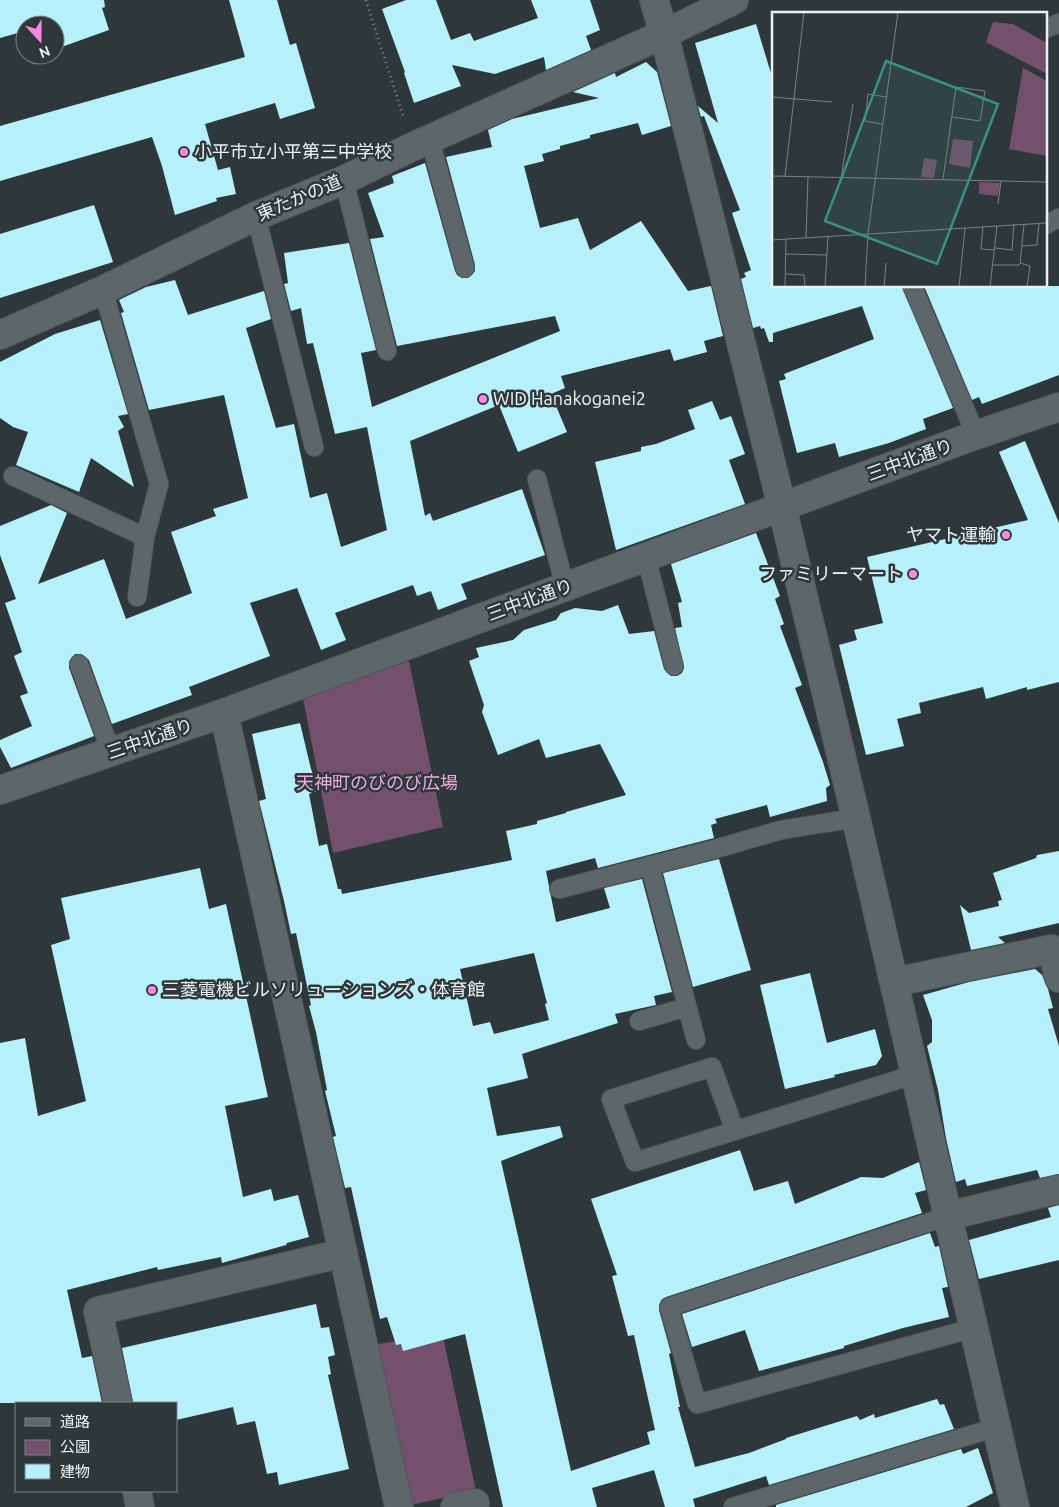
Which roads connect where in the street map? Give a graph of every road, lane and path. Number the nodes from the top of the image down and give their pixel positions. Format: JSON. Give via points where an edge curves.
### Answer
{"nodes":[{"id":1,"x":366,"y":0,"type":"edge"},
{"id":2,"x":654,"y":0,"type":"edge"},
{"id":3,"x":734,"y":0,"type":"edge"},
{"id":4,"x":1059,"y":23,"type":"edge"},
{"id":5,"x":1046,"y":29,"type":"edge"},
{"id":6,"x":664,"y":34,"type":"junction"},
{"id":7,"x":421,"y":143,"type":"junction"},
{"id":8,"x":344,"y":180,"type":"junction"},
{"id":9,"x":256,"y":216,"type":"junction"},
{"id":10,"x":1059,"y":218,"type":"edge"},
{"id":11,"x":1046,"y":224,"type":"edge"},
{"id":12,"x":465,"y":268,"type":"dead end"},
{"id":13,"x":913,"y":288,"type":"edge"},
{"id":14,"x":103,"y":290,"type":"junction"},
{"id":15,"x":0,"y":335,"type":"edge"},
{"id":16,"x":387,"y":351,"type":"dead end"},
{"id":17,"x":1059,"y":407,"type":"edge"},
{"id":18,"x":976,"y":435,"type":"junction"},
{"id":19,"x":314,"y":447,"type":"dead end"},
{"id":20,"x":13,"y":476,"type":"dead end"},
{"id":21,"x":538,"y":479,"type":"dead end"},
{"id":22,"x":782,"y":507,"type":"junction"},
{"id":23,"x":145,"y":538,"type":"junction"},
{"id":24,"x":646,"y":557,"type":"junction"},
{"id":25,"x":565,"y":587,"type":"junction"},
{"id":26,"x":137,"y":597,"type":"dead end"},
{"id":27,"x":79,"y":664,"type":"dead end"},
{"id":28,"x":674,"y":666,"type":"dead end"},
{"id":29,"x":224,"y":713,"type":"junction"},
{"id":30,"x":111,"y":752,"type":"junction"},
{"id":31,"x":0,"y":790,"type":"edge"},
{"id":32,"x":856,"y":818,"type":"junction"},
{"id":33,"x":650,"y":866,"type":"junction"},
{"id":34,"x":559,"y":889,"type":"dead end"},
{"id":35,"x":1059,"y":978,"type":"edge"},
{"id":36,"x":895,"y":982,"type":"junction"},
{"id":37,"x":687,"y":1007,"type":"junction"},
{"id":38,"x":639,"y":1021,"type":"dead end"},
{"id":39,"x":696,"y":1040,"type":"dead end"},
{"id":40,"x":916,"y":1074,"type":"junction"},
{"id":41,"x":735,"y":1131,"type":"junction"},
{"id":42,"x":1059,"y":1189,"type":"edge"},
{"id":43,"x":948,"y":1216,"type":"junction"},
{"id":44,"x":343,"y":1253,"type":"junction"},
{"id":45,"x":974,"y":1328,"type":"junction"},
{"id":46,"x":118,"y":1402,"type":"edge"},
{"id":47,"x":997,"y":1427,"type":"junction"},
{"id":48,"x":137,"y":1492,"type":"edge"},
{"id":49,"x":140,"y":1507,"type":"edge"},
{"id":50,"x":399,"y":1507,"type":"edge"},
{"id":51,"x":733,"y":1507,"type":"edge"},
{"id":52,"x":1015,"y":1507,"type":"edge"}],
"edges":[{"from":1,"to":7,"type":"path"},
{"from":2,"to":6,"type":"street"},
{"from":3,"to":6,"type":"street","name":"東たかの道"},
{"from":4,"to":5,"type":"lane"},
{"from":6,"to":7,"type":"street","name":"東たかの道"},
{"from":6,"to":22,"type":"street"},
{"from":7,"to":8,"type":"street","name":"東たかの道"},
{"from":7,"to":12,"type":"lane"},
{"from":8,"to":9,"type":"street","name":"東たかの道"},
{"from":8,"to":16,"type":"lane"},
{"from":9,"to":14,"type":"street","name":"東たかの道"},
{"from":9,"to":19,"type":"lane"},
{"from":10,"to":11,"type":"lane"},
{"from":13,"to":18,"type":"lane"},
{"from":14,"to":15,"type":"street","name":"東たかの道"},
{"from":14,"to":23,"type":"lane","via":[[160,484]]},
{"from":17,"to":18,"type":"street","name":"三中北通り"},
{"from":18,"to":22,"type":"street","name":"三中北通り"},
{"from":20,"to":23,"type":"lane"},
{"from":21,"to":25,"type":"lane"},
{"from":22,"to":24,"type":"street","name":"三中北通り"},
{"from":22,"to":32,"type":"street"},
{"from":23,"to":26,"type":"lane"},
{"from":24,"to":25,"type":"street","name":"三中北通り"},
{"from":24,"to":28,"type":"lane"},
{"from":25,"to":29,"type":"street","name":"三中北通り"},
{"from":27,"to":30,"type":"lane"},
{"from":29,"to":30,"type":"street","name":"三中北通り"},
{"from":29,"to":44,"type":"street"},
{"from":30,"to":31,"type":"street","name":"三中北通り"},
{"from":32,"to":33,"type":"lane","via":[[781,830]]},
{"from":32,"to":36,"type":"street"},
{"from":33,"to":34,"type":"lane"},
{"from":33,"to":37,"type":"lane"},
{"from":35,"to":36,"type":"street","via":[[1052,949]]},
{"from":36,"to":40,"type":"street"},
{"from":37,"to":38,"type":"lane"},
{"from":37,"to":39,"type":"lane"},
{"from":40,"to":41,"type":"lane"},
{"from":40,"to":43,"type":"street"},
{"from":41,"to":41,"type":"lane","via":[[635,1162],[611,1099],[712,1067]]},
{"from":42,"to":43,"type":"street"},
{"from":43,"to":45,"type":"street"},
{"from":43,"to":45,"type":"lane","via":[[669,1307],[697,1404]]},
{"from":44,"to":46,"type":"street","via":[[98,1311]]},
{"from":44,"to":50,"type":"street"},
{"from":45,"to":47,"type":"street"},
{"from":47,"to":51,"type":"lane"},
{"from":47,"to":52,"type":"street"},
{"from":48,"to":49,"type":"street"}]}
